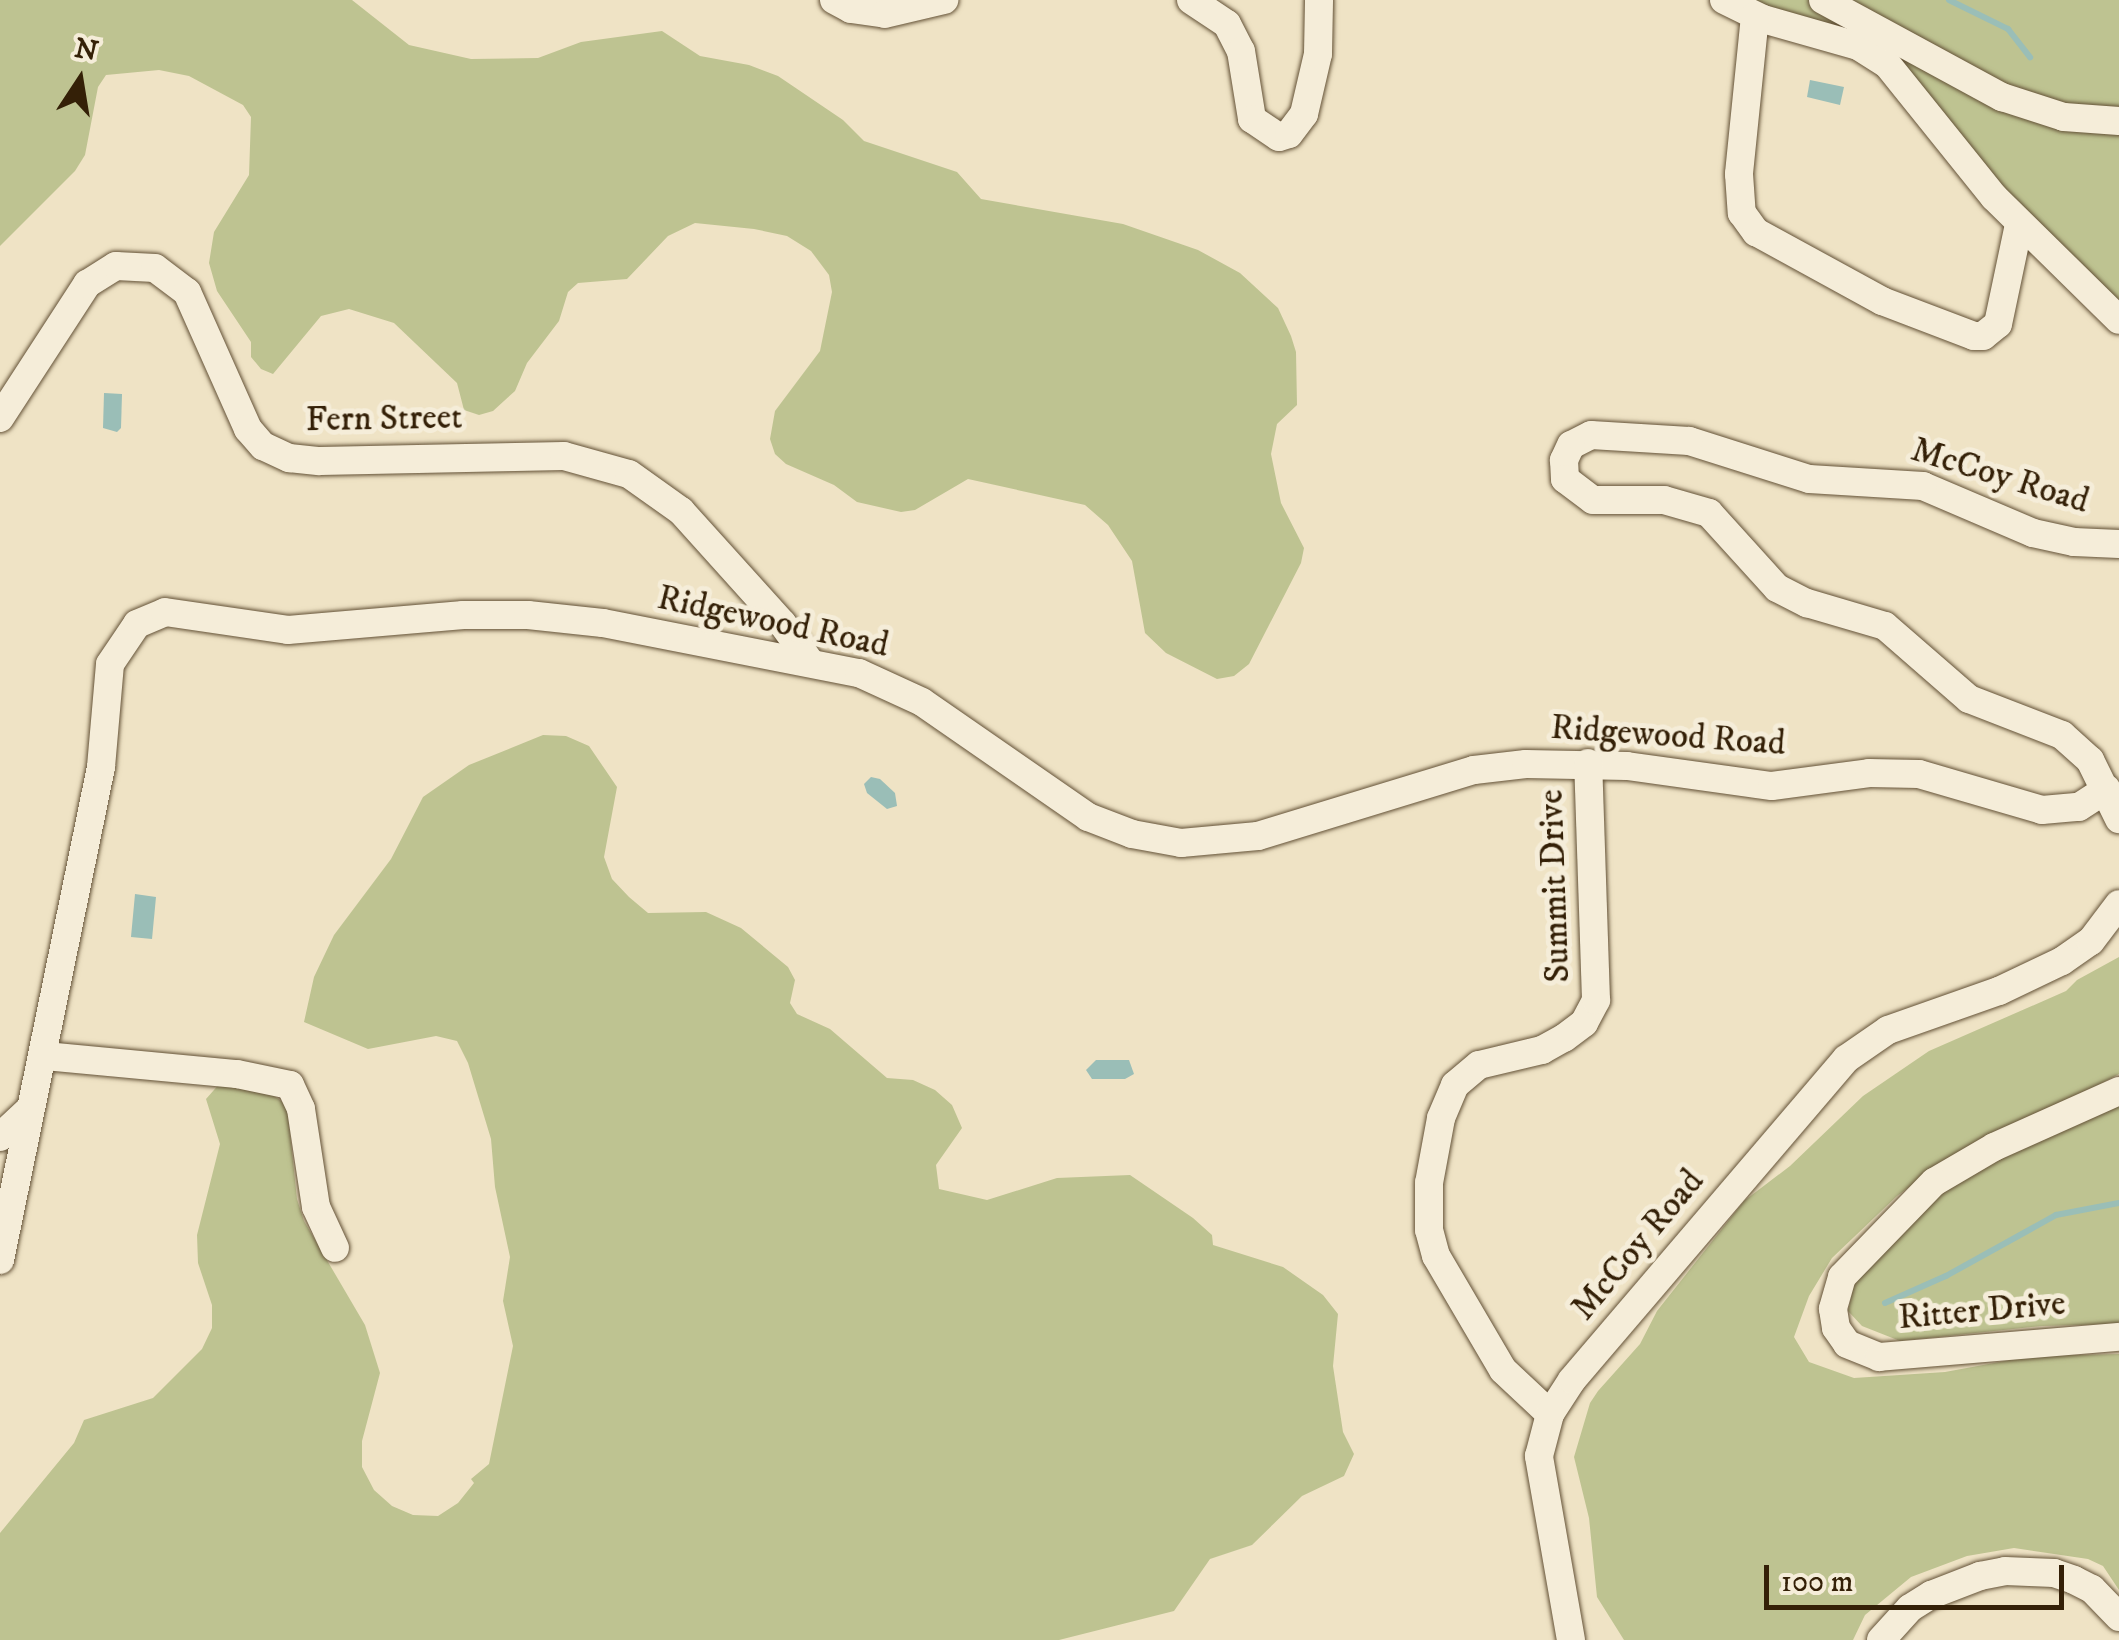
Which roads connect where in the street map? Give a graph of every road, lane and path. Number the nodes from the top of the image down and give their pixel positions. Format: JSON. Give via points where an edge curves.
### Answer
{"nodes":[{"id":1,"x":834,"y":0,"type":"edge"},
{"id":2,"x":944,"y":0,"type":"edge"},
{"id":3,"x":1191,"y":0,"type":"edge"},
{"id":4,"x":1319,"y":0,"type":"edge"},
{"id":5,"x":1724,"y":0,"type":"edge"},
{"id":6,"x":1823,"y":0,"type":"edge"},
{"id":7,"x":1766,"y":11,"type":"edge"},
{"id":8,"x":2119,"y":122,"type":"edge"},
{"id":9,"x":2019,"y":224,"type":"junction"},
{"id":10,"x":2119,"y":320,"type":"edge"},
{"id":11,"x":0,"y":418,"type":"edge"},
{"id":12,"x":2119,"y":544,"type":"edge"},
{"id":13,"x":810,"y":662,"type":"junction"},
{"id":14,"x":1588,"y":764,"type":"junction"},
{"id":15,"x":2106,"y":789,"type":"junction"},
{"id":16,"x":2119,"y":819,"type":"edge"},
{"id":17,"x":2119,"y":904,"type":"edge"},
{"id":18,"x":45,"y":1056,"type":"junction"},
{"id":19,"x":2119,"y":1091,"type":"edge"},
{"id":20,"x":30,"y":1109,"type":"junction"},
{"id":21,"x":0,"y":1137,"type":"edge"},
{"id":22,"x":335,"y":1248,"type":"dead end"},
{"id":23,"x":0,"y":1260,"type":"edge"},
{"id":24,"x":2119,"y":1337,"type":"edge"},
{"id":25,"x":1550,"y":1414,"type":"junction"},
{"id":26,"x":2119,"y":1617,"type":"edge"},
{"id":27,"x":1571,"y":1640,"type":"edge"},
{"id":28,"x":1881,"y":1640,"type":"edge"}],
"edges":[{"from":1,"to":2,"type":"street","via":[[885,14]]},
{"from":3,"to":4,"type":"street","via":[[1226,24],[1242,52],[1252,119],[1279,137],[1304,114],[1318,54]]},
{"from":5,"to":7,"type":"street"},
{"from":6,"to":8,"type":"street","via":[[2002,97],[2064,117]]},
{"from":7,"to":9,"type":"street","via":[[1888,64]]},
{"from":7,"to":9,"type":"street","via":[[1739,174],[1742,214],[1756,232],[1882,301],[1983,336],[1998,324]]},
{"from":9,"to":10,"type":"street"},
{"from":11,"to":13,"type":"street","name":"Fern Street","via":[[87,284],[116,266],[155,268],[188,292],[248,429],[264,446],[320,462],[564,456],[628,474],[682,511]]},
{"from":12,"to":15,"type":"street","name":"McCoy Road","via":[[2033,532],[1923,486],[1809,479],[1689,440],[1591,435],[1571,445],[1564,460],[1565,479],[1593,500],[1664,500],[1709,513],[1777,588],[1885,626],[1969,699],[2062,735],[2090,760]]},
{"from":13,"to":14,"type":"street","name":"Ridgewood Road","via":[[902,690],[1088,817],[1181,844],[1258,836],[1474,770]]},
{"from":13,"to":18,"type":"street","name":"Ridgewood Road","via":[[528,614],[312,630],[150,616],[125,636],[110,664],[101,767]]},
{"from":14,"to":15,"type":"street","name":"Ridgewood Road","via":[[1745,785],[1919,774],[2042,810],[2079,807]]},
{"from":14,"to":25,"type":"street","name":"Summit Drive","via":[[1596,1000],[1584,1023],[1564,1038],[1479,1065],[1455,1085],[1440,1118],[1429,1183],[1436,1256],[1503,1370]]},
{"from":15,"to":16,"type":"street","name":"McCoy Road"},
{"from":17,"to":25,"type":"street","name":"McCoy Road","via":[[2104,929],[2062,962],[1999,992],[1888,1030],[1846,1059]]},
{"from":18,"to":20,"type":"street","name":"Ridgewood Road"},
{"from":18,"to":22,"type":"street","via":[[290,1085],[301,1109],[316,1207]]},
{"from":19,"to":24,"type":"street","name":"Ritter Drive","via":[[1934,1182],[1842,1277],[1833,1309],[1846,1344],[1879,1357]]},
{"from":20,"to":21,"type":"street"},
{"from":20,"to":23,"type":"street","name":"Ridgewood Road"},
{"from":25,"to":27,"type":"street","name":"McCoy Road","via":[[1541,1481]]},
{"from":26,"to":28,"type":"street","via":[[2074,1580],[2032,1570],[2005,1572],[1930,1596]]}]}
